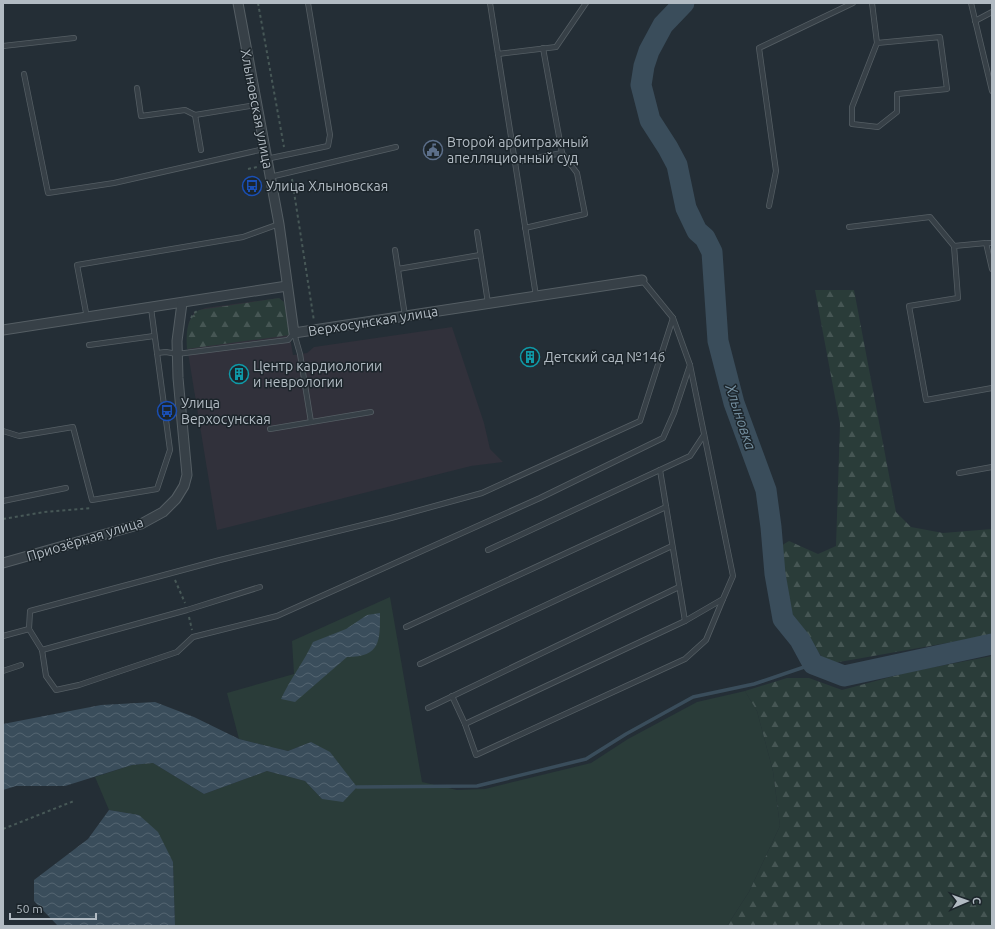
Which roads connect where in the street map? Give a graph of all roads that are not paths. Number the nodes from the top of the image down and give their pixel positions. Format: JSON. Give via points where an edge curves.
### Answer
{"nodes":[{"id":1,"x":238,"y":3,"type":"edge"},
{"id":2,"x":308,"y":3,"type":"edge"},
{"id":3,"x":490,"y":3,"type":"edge"},
{"id":4,"x":586,"y":3,"type":"edge"},
{"id":5,"x":853,"y":3,"type":"edge"},
{"id":6,"x":872,"y":3,"type":"edge"},
{"id":7,"x":971,"y":3,"type":"edge"},
{"id":8,"x":992,"y":12,"type":"edge"},
{"id":9,"x":975,"y":21,"type":"junction"},
{"id":10,"x":74,"y":38,"type":"dead end"},
{"id":11,"x":877,"y":43,"type":"junction"},
{"id":12,"x":3,"y":46,"type":"edge"},
{"id":13,"x":544,"y":48,"type":"junction"},
{"id":14,"x":498,"y":54,"type":"junction"},
{"id":15,"x":24,"y":74,"type":"dead end"},
{"id":16,"x":137,"y":88,"type":"dead end"},
{"id":17,"x":992,"y":91,"type":"edge"},
{"id":18,"x":256,"y":105,"type":"junction"},
{"id":19,"x":195,"y":115,"type":"junction"},
{"id":20,"x":396,"y":147,"type":"dead end"},
{"id":21,"x":264,"y":149,"type":"junction"},
{"id":22,"x":201,"y":150,"type":"dead end"},
{"id":23,"x":562,"y":153,"type":"junction"},
{"id":24,"x":266,"y":159,"type":"junction"},
{"id":25,"x":515,"y":162,"type":"junction"},
{"id":26,"x":270,"y":177,"type":"junction"},
{"id":27,"x":769,"y":206,"type":"dead end"},
{"id":28,"x":279,"y":224,"type":"junction"},
{"id":29,"x":849,"y":227,"type":"dead end"},
{"id":30,"x":525,"y":228,"type":"junction"},
{"id":31,"x":477,"y":232,"type":"dead end"},
{"id":32,"x":992,"y":242,"type":"edge"},
{"id":33,"x":986,"y":243,"type":"junction"},
{"id":34,"x":954,"y":246,"type":"junction"},
{"id":35,"x":395,"y":250,"type":"dead end"},
{"id":36,"x":480,"y":254,"type":"junction"},
{"id":37,"x":398,"y":269,"type":"junction"},
{"id":38,"x":992,"y":269,"type":"edge"},
{"id":39,"x":642,"y":280,"type":"joint"},
{"id":40,"x":287,"y":286,"type":"junction"},
{"id":41,"x":536,"y":296,"type":"junction"},
{"id":42,"x":182,"y":303,"type":"junction"},
{"id":43,"x":488,"y":304,"type":"junction"},
{"id":44,"x":151,"y":308,"type":"junction"},
{"id":45,"x":405,"y":316,"type":"junction"},
{"id":46,"x":87,"y":318,"type":"junction"},
{"id":47,"x":673,"y":318,"type":"junction"},
{"id":48,"x":3,"y":330,"type":"edge"},
{"id":49,"x":294,"y":333,"type":"junction"},
{"id":50,"x":154,"y":336,"type":"junction"},
{"id":51,"x":89,"y":345,"type":"dead end"},
{"id":52,"x":157,"y":353,"type":"junction"},
{"id":53,"x":177,"y":354,"type":"junction"},
{"id":54,"x":690,"y":365,"type":"junction"},
{"id":55,"x":304,"y":381,"type":"junction"},
{"id":56,"x":277,"y":384,"type":"dead end"},
{"id":57,"x":992,"y":388,"type":"edge"},
{"id":58,"x":371,"y":412,"type":"dead end"},
{"id":59,"x":311,"y":422,"type":"junction"},
{"id":60,"x":270,"y":429,"type":"dead end"},
{"id":61,"x":3,"y":431,"type":"edge"},
{"id":62,"x":704,"y":435,"type":"junction"},
{"id":63,"x":992,"y":467,"type":"edge"},
{"id":64,"x":660,"y":470,"type":"junction"},
{"id":65,"x":959,"y":473,"type":"dead end"},
{"id":66,"x":66,"y":488,"type":"dead end"},
{"id":67,"x":3,"y":501,"type":"edge"},
{"id":68,"x":666,"y":507,"type":"junction"},
{"id":69,"x":672,"y":546,"type":"junction"},
{"id":70,"x":488,"y":550,"type":"dead end"},
{"id":71,"x":3,"y":563,"type":"edge"},
{"id":72,"x":260,"y":587,"type":"dead end"},
{"id":73,"x":679,"y":587,"type":"junction"},
{"id":74,"x":723,"y":599,"type":"junction"},
{"id":75,"x":684,"y":621,"type":"junction"},
{"id":76,"x":406,"y":627,"type":"dead end"},
{"id":77,"x":29,"y":629,"type":"junction"},
{"id":78,"x":3,"y":636,"type":"edge"},
{"id":79,"x":42,"y":650,"type":"junction"},
{"id":80,"x":420,"y":664,"type":"dead end"},
{"id":81,"x":21,"y":665,"type":"dead end"},
{"id":82,"x":3,"y":671,"type":"edge"},
{"id":83,"x":452,"y":696,"type":"junction"},
{"id":84,"x":428,"y":708,"type":"dead end"},
{"id":85,"x":465,"y":724,"type":"junction"}],
"edges":[{"from":1,"to":18,"type":"street","name":"Хлыновская улица"},
{"from":2,"to":24,"type":"lane","via":[[330,135],[328,146]]},
{"from":3,"to":14,"type":"lane"},
{"from":4,"to":13,"type":"lane","via":[[556,47]]},
{"from":5,"to":27,"type":"lane","via":[[760,48],[776,171]]},
{"from":6,"to":11,"type":"lane"},
{"from":7,"to":9,"type":"lane"},
{"from":8,"to":9,"type":"lane"},
{"from":9,"to":17,"type":"lane"},
{"from":10,"to":12,"type":"lane"},
{"from":11,"to":11,"type":"lane","via":[[852,107],[852,124],[878,127],[897,112],[896,94],[947,89],[940,37]]},
{"from":13,"to":14,"type":"lane"},
{"from":13,"to":23,"type":"lane"},
{"from":14,"to":25,"type":"lane"},
{"from":15,"to":21,"type":"lane","via":[[48,193],[114,183]]},
{"from":16,"to":19,"type":"lane","via":[[141,116],[185,110]]},
{"from":18,"to":19,"type":"lane"},
{"from":18,"to":21,"type":"street","name":"Хлыновская улица"},
{"from":19,"to":22,"type":"lane"},
{"from":20,"to":26,"type":"lane"},
{"from":21,"to":24,"type":"street","name":"Хлыновская улица"},
{"from":23,"to":25,"type":"lane"},
{"from":23,"to":30,"type":"lane","via":[[577,172],[586,214]]},
{"from":24,"to":26,"type":"street","name":"Хлыновская улица"},
{"from":25,"to":30,"type":"lane"},
{"from":26,"to":28,"type":"street","name":"Хлыновская улица"},
{"from":28,"to":40,"type":"street","name":"Хлыновская улица"},
{"from":28,"to":46,"type":"lane","via":[[243,237],[77,265]]},
{"from":29,"to":34,"type":"lane","via":[[930,217]]},
{"from":30,"to":41,"type":"lane"},
{"from":31,"to":36,"type":"lane"},
{"from":32,"to":33,"type":"lane"},
{"from":33,"to":34,"type":"lane"},
{"from":33,"to":38,"type":"lane"},
{"from":34,"to":57,"type":"lane","via":[[958,298],[909,306],[926,400]]},
{"from":35,"to":37,"type":"lane"},
{"from":36,"to":37,"type":"lane"},
{"from":36,"to":43,"type":"lane"},
{"from":37,"to":45,"type":"lane"},
{"from":39,"to":41,"type":"street","name":"Верхосунская улица"},
{"from":39,"to":47,"type":"lane"},
{"from":40,"to":42,"type":"street"},
{"from":40,"to":49,"type":"street","name":"Верхосунская улица"},
{"from":41,"to":43,"type":"street","name":"Верхосунская улица"},
{"from":42,"to":44,"type":"street"},
{"from":42,"to":53,"type":"street","name":"Приозёрная улица"},
{"from":43,"to":45,"type":"street","name":"Верхосунская улица"},
{"from":44,"to":46,"type":"street"},
{"from":44,"to":50,"type":"lane"},
{"from":45,"to":49,"type":"street","name":"Верхосунская улица"},
{"from":46,"to":48,"type":"street"},
{"from":47,"to":54,"type":"lane"},
{"from":47,"to":77,"type":"lane","via":[[640,421],[482,493],[30,611]]},
{"from":49,"to":53,"type":"lane","via":[[288,340]]},
{"from":49,"to":55,"type":"lane"},
{"from":50,"to":51,"type":"lane"},
{"from":50,"to":52,"type":"lane"},
{"from":52,"to":53,"type":"lane"},
{"from":52,"to":61,"type":"lane","via":[[170,450],[157,489],[92,500],[73,427],[19,436]]},
{"from":53,"to":71,"type":"street","name":"Приозёрная улица","via":[[187,462],[184,486],[176,499],[163,512],[141,524]]},
{"from":54,"to":62,"type":"lane"},
{"from":54,"to":79,"type":"lane","via":[[663,438],[540,498],[277,616],[193,637],[177,652],[79,685],[56,690],[46,676]]},
{"from":55,"to":56,"type":"lane"},
{"from":55,"to":59,"type":"lane"},
{"from":58,"to":59,"type":"lane"},
{"from":59,"to":60,"type":"lane"},
{"from":62,"to":64,"type":"lane","via":[[690,456]]},
{"from":62,"to":74,"type":"lane","via":[[733,576]]},
{"from":63,"to":65,"type":"lane"},
{"from":64,"to":68,"type":"lane"},
{"from":64,"to":70,"type":"lane"},
{"from":66,"to":67,"type":"lane"},
{"from":68,"to":69,"type":"lane"},
{"from":68,"to":76,"type":"lane"},
{"from":69,"to":73,"type":"lane"},
{"from":69,"to":80,"type":"lane"},
{"from":72,"to":79,"type":"lane"},
{"from":73,"to":75,"type":"lane"},
{"from":73,"to":83,"type":"lane"},
{"from":74,"to":75,"type":"lane"},
{"from":74,"to":85,"type":"lane","via":[[706,640],[685,659],[476,755]]},
{"from":75,"to":85,"type":"lane"},
{"from":77,"to":78,"type":"lane"},
{"from":77,"to":79,"type":"lane"},
{"from":81,"to":82,"type":"lane"},
{"from":83,"to":84,"type":"lane"},
{"from":83,"to":85,"type":"lane"}]}
